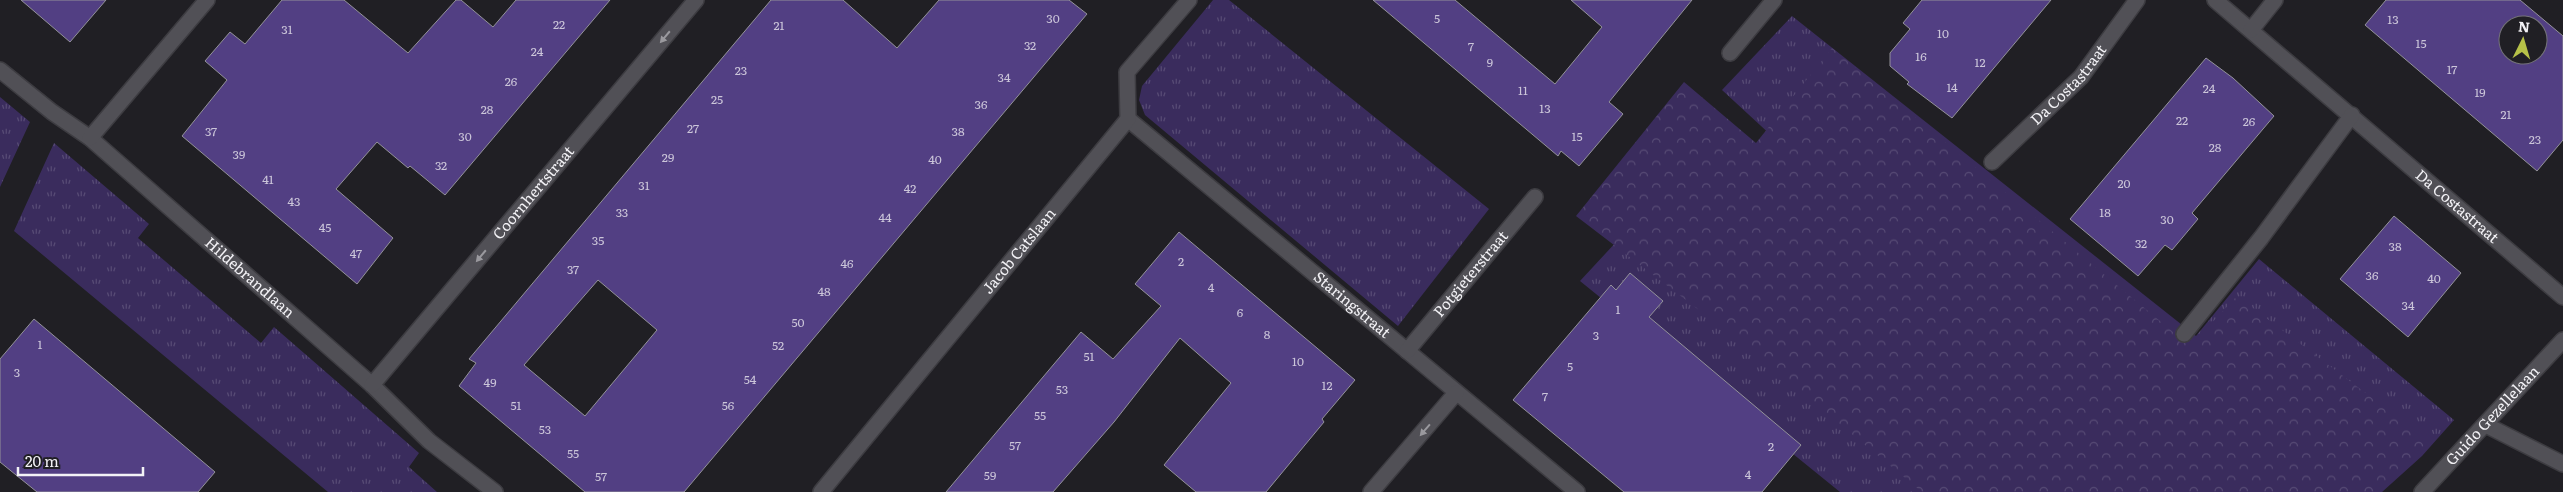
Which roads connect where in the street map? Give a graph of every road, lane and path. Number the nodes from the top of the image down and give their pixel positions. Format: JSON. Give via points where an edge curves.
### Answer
{"nodes":[{"id":1,"x":207,"y":0,"type":"edge"},
{"id":2,"x":696,"y":0,"type":"edge"},
{"id":3,"x":1189,"y":0,"type":"edge"},
{"id":4,"x":1774,"y":0,"type":"edge"},
{"id":5,"x":2137,"y":0,"type":"edge"},
{"id":6,"x":2215,"y":0,"type":"edge"},
{"id":7,"x":2275,"y":0,"type":"edge"},
{"id":8,"x":2251,"y":30,"type":"junction"},
{"id":9,"x":1730,"y":53,"type":"dead end"},
{"id":10,"x":0,"y":70,"type":"edge"},
{"id":11,"x":2352,"y":115,"type":"junction"},
{"id":12,"x":1128,"y":119,"type":"junction"},
{"id":13,"x":90,"y":138,"type":"junction"},
{"id":14,"x":1992,"y":162,"type":"dead end"},
{"id":15,"x":1535,"y":198,"type":"dead end"},
{"id":16,"x":2563,"y":297,"type":"edge"},
{"id":17,"x":2184,"y":334,"type":"dead end"},
{"id":18,"x":2563,"y":340,"type":"edge"},
{"id":19,"x":1407,"y":351,"type":"junction"},
{"id":20,"x":372,"y":385,"type":"junction"},
{"id":21,"x":1456,"y":393,"type":"junction"},
{"id":22,"x":2486,"y":425,"type":"junction"},
{"id":23,"x":2563,"y":464,"type":"edge"},
{"id":24,"x":495,"y":492,"type":"edge"},
{"id":25,"x":821,"y":492,"type":"edge"},
{"id":26,"x":1371,"y":492,"type":"edge"},
{"id":27,"x":1577,"y":492,"type":"edge"},
{"id":28,"x":2422,"y":492,"type":"edge"}],
"edges":[{"from":1,"to":13,"type":"street"},
{"from":2,"to":20,"type":"street","name":"Coornhertstraat","one_way":true},
{"from":3,"to":12,"type":"street","via":[[1127,72]]},
{"from":4,"to":9,"type":"street"},
{"from":5,"to":14,"type":"street","name":"Da Costastraat","via":[[2081,77]]},
{"from":6,"to":8,"type":"street","name":"Da Costastraat"},
{"from":7,"to":8,"type":"street"},
{"from":8,"to":11,"type":"street","name":"Da Costastraat"},
{"from":10,"to":13,"type":"street","name":"Hildebrandlaan"},
{"from":11,"to":16,"type":"street","name":"Da Costastraat"},
{"from":11,"to":17,"type":"street","via":[[2261,238]]},
{"from":12,"to":19,"type":"street","name":"Staringstraat"},
{"from":12,"to":25,"type":"street","name":"Jacob Catslaan"},
{"from":13,"to":20,"type":"street","name":"Hildebrandlaan"},
{"from":15,"to":19,"type":"street","name":"Potgieterstraat"},
{"from":18,"to":22,"type":"street","name":"Guido Gezellelaan"},
{"from":19,"to":21,"type":"street","name":"Staringstraat"},
{"from":20,"to":24,"type":"street","name":"Hildebrandlaan","via":[[429,441]]},
{"from":21,"to":26,"type":"street","one_way":true},
{"from":21,"to":27,"type":"street","name":"Staringstraat"},
{"from":22,"to":23,"type":"street"},
{"from":22,"to":28,"type":"street","name":"Guido Gezellelaan"}]}
